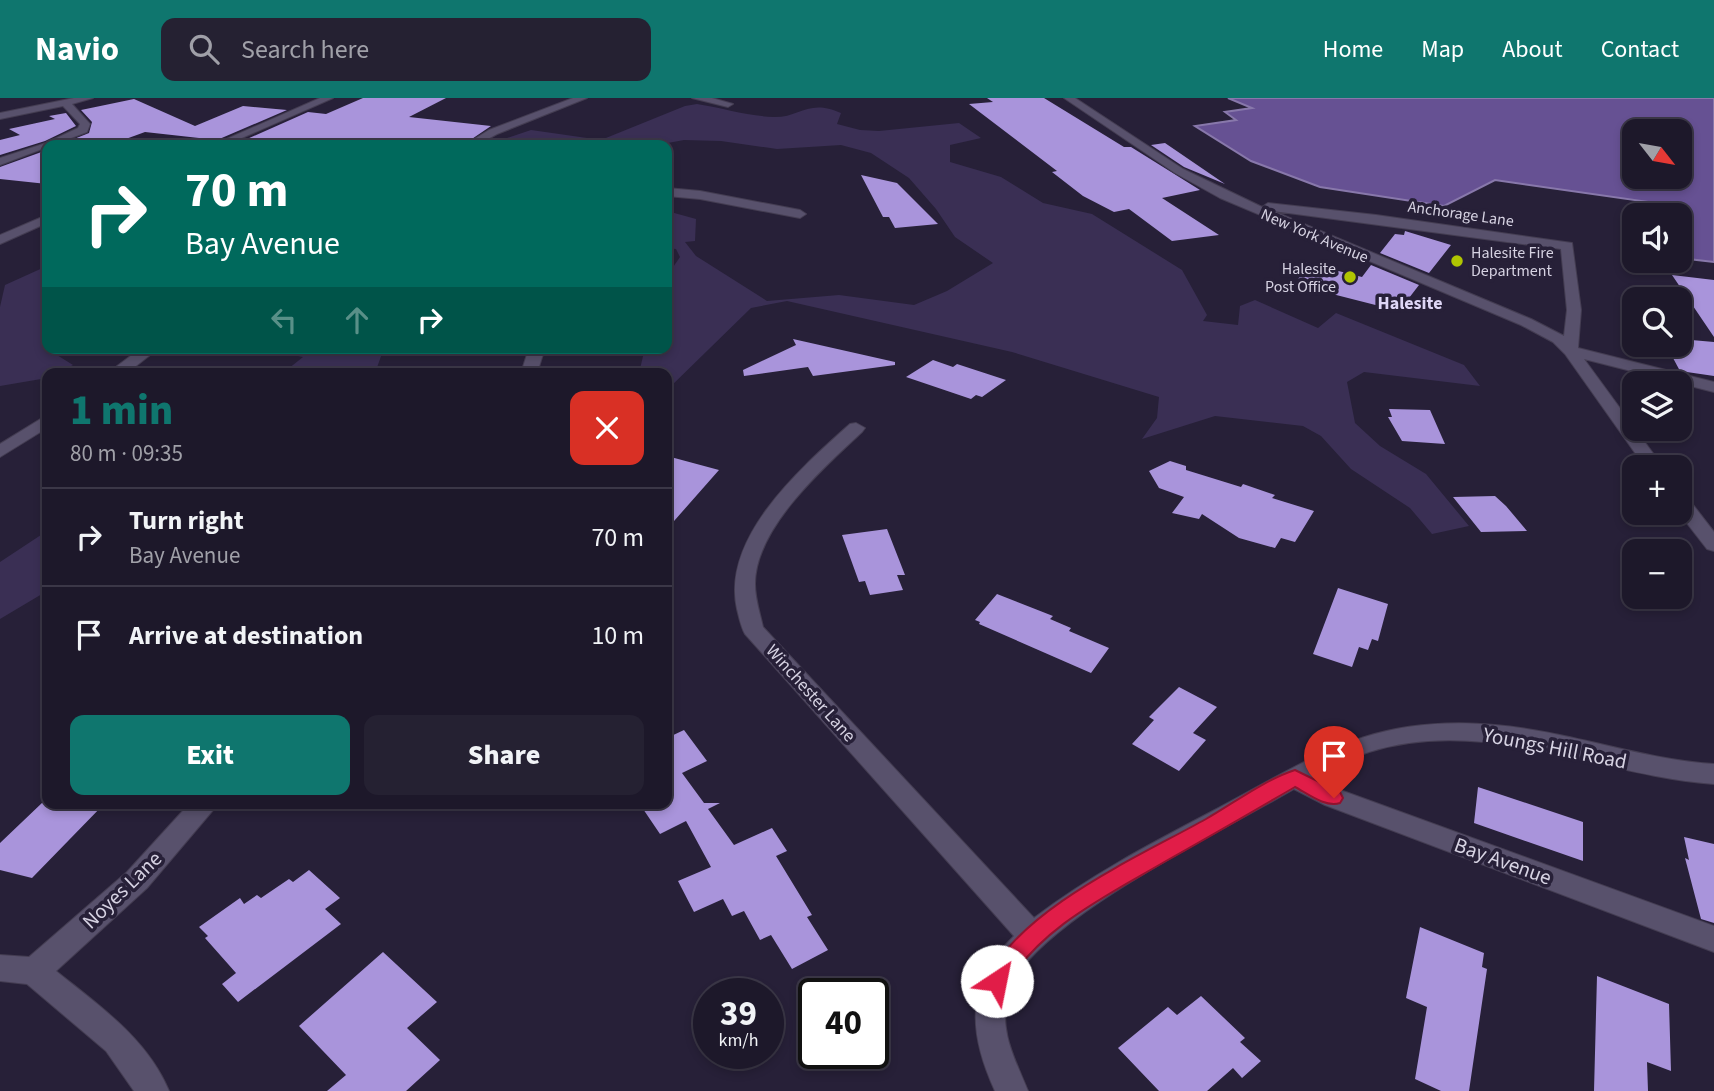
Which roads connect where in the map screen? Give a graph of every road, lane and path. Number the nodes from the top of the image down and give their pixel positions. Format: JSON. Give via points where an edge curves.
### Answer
{"nodes":[{"id":1,"x":88,"y":98,"type":"edge"},
{"id":2,"x":328,"y":98,"type":"edge"},
{"id":3,"x":582,"y":98,"type":"edge"},
{"id":4,"x":697,"y":98,"type":"edge"},
{"id":5,"x":1069,"y":98,"type":"edge"},
{"id":6,"x":65,"y":103,"type":"junction"},
{"id":7,"x":728,"y":104,"type":"dead end"},
{"id":8,"x":0,"y":116,"type":"edge"},
{"id":9,"x":61,"y":140,"type":"edge"},
{"id":10,"x":230,"y":140,"type":"edge"},
{"id":11,"x":479,"y":140,"type":"edge"},
{"id":12,"x":42,"y":148,"type":"edge"},
{"id":13,"x":0,"y":162,"type":"edge"},
{"id":14,"x":672,"y":192,"type":"edge"},
{"id":15,"x":1244,"y":205,"type":"junction"},
{"id":16,"x":800,"y":214,"type":"dead end"},
{"id":17,"x":42,"y":221,"type":"edge"},
{"id":18,"x":0,"y":240,"type":"edge"},
{"id":19,"x":1570,"y":351,"type":"junction"},
{"id":20,"x":143,"y":354,"type":"edge"},
{"id":21,"x":123,"y":368,"type":"edge"},
{"id":22,"x":1714,"y":387,"type":"edge"},
{"id":23,"x":42,"y":423,"type":"edge"},
{"id":24,"x":856,"y":428,"type":"dead end"},
{"id":25,"x":0,"y":452,"type":"edge"},
{"id":26,"x":1645,"y":455,"type":"edge"},
{"id":27,"x":1692,"y":517,"type":"edge"},
{"id":28,"x":1714,"y":545,"type":"edge"},
{"id":29,"x":1714,"y":774,"type":"edge"},
{"id":30,"x":1295,"y":778,"type":"junction"},
{"id":31,"x":201,"y":809,"type":"edge"},
{"id":32,"x":1032,"y":936,"type":"junction"},
{"id":33,"x":1714,"y":939,"type":"edge"},
{"id":34,"x":0,"y":968,"type":"edge"},
{"id":35,"x":34,"y":971,"type":"junction"},
{"id":36,"x":153,"y":1091,"type":"edge"},
{"id":37,"x":1012,"y":1091,"type":"edge"}],
"edges":[{"from":1,"to":6,"type":"street"},
{"from":2,"to":10,"type":"street"},
{"from":3,"to":11,"type":"street"},
{"from":4,"to":7,"type":"street"},
{"from":5,"to":15,"type":"street","name":"New York Avenue","via":[[1179,171]]},
{"from":6,"to":8,"type":"street"},
{"from":6,"to":9,"type":"street","via":[[85,124],[83,130]]},
{"from":12,"to":13,"type":"street"},
{"from":14,"to":16,"type":"street"},
{"from":15,"to":19,"type":"street","name":"New York Avenue","via":[[1539,328]]},
{"from":15,"to":19,"type":"street","name":"Anchorage Lane","via":[[1567,246],[1574,310]]},
{"from":17,"to":18,"type":"street"},
{"from":19,"to":22,"type":"street"},
{"from":19,"to":26,"type":"street"},
{"from":20,"to":21,"type":"street"},
{"from":23,"to":25,"type":"street"},
{"from":24,"to":32,"type":"street","name":"Winchester Lane","via":[[817,463],[761,532],[744,579],[753,629]]},
{"from":27,"to":28,"type":"street"},
{"from":29,"to":30,"type":"street","name":"Youngs Hill Road","via":[[1650,766],[1523,737],[1453,732],[1368,743]]},
{"from":30,"to":32,"type":"street","name":"Youngs Hill Road","via":[[1098,890]]},
{"from":30,"to":33,"type":"street","name":"Bay Avenue","via":[[1343,801]]},
{"from":31,"to":35,"type":"street","name":"Noyes Lane","via":[[137,880]]},
{"from":32,"to":37,"type":"street","name":"Youngs Hill Road","via":[[1008,962],[990,1000],[992,1042]]},
{"from":34,"to":35,"type":"street"},
{"from":35,"to":36,"type":"street","via":[[117,1040]]}]}
